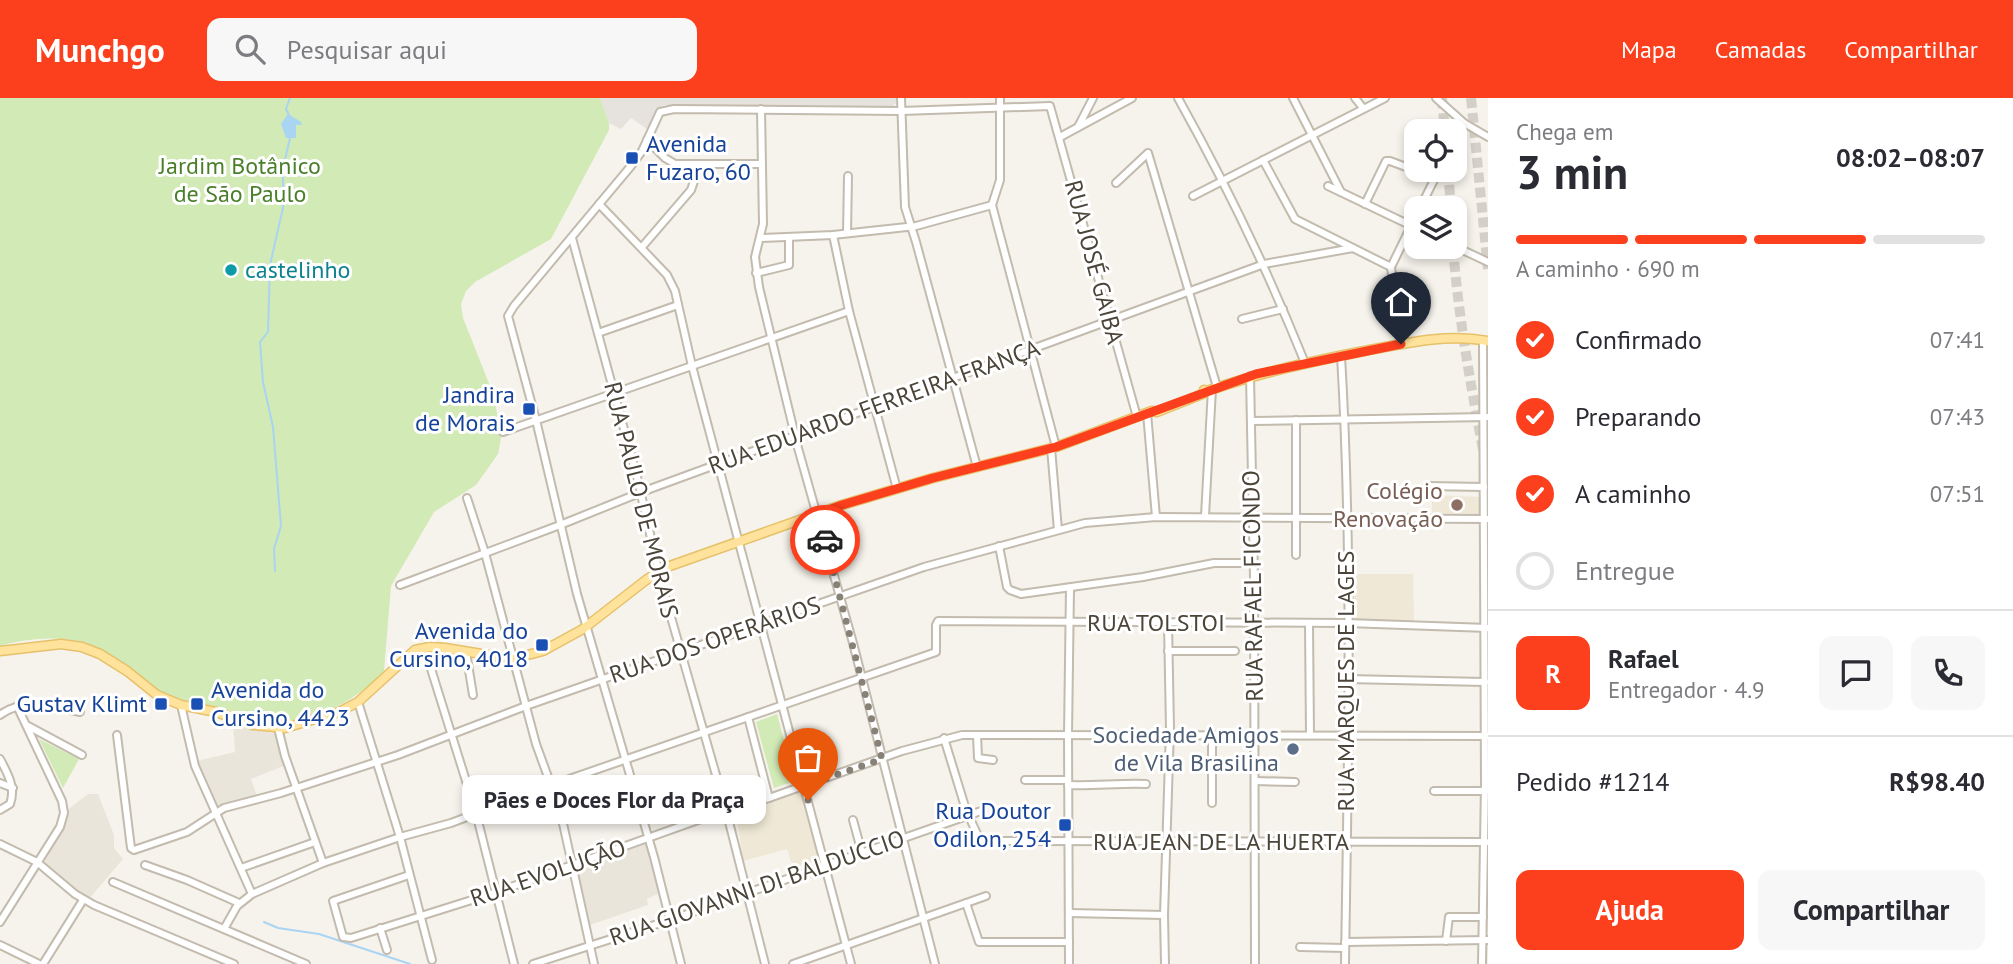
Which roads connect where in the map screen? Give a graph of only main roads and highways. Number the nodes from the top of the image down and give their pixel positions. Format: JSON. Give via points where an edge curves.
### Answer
{"nodes":[{"id":1,"x":1486,"y":341,"type":"edge"},
{"id":2,"x":0,"y":651,"type":"edge"}],
"edges":[{"from":1,"to":2,"type":"main road","via":[[1441,338],[1250,376],[1054,447],[842,505],[659,571],[588,626],[543,651],[512,659],[430,647],[415,650],[358,702],[313,721],[278,728],[181,705],[157,695],[127,671],[82,647],[61,644]]}]}
